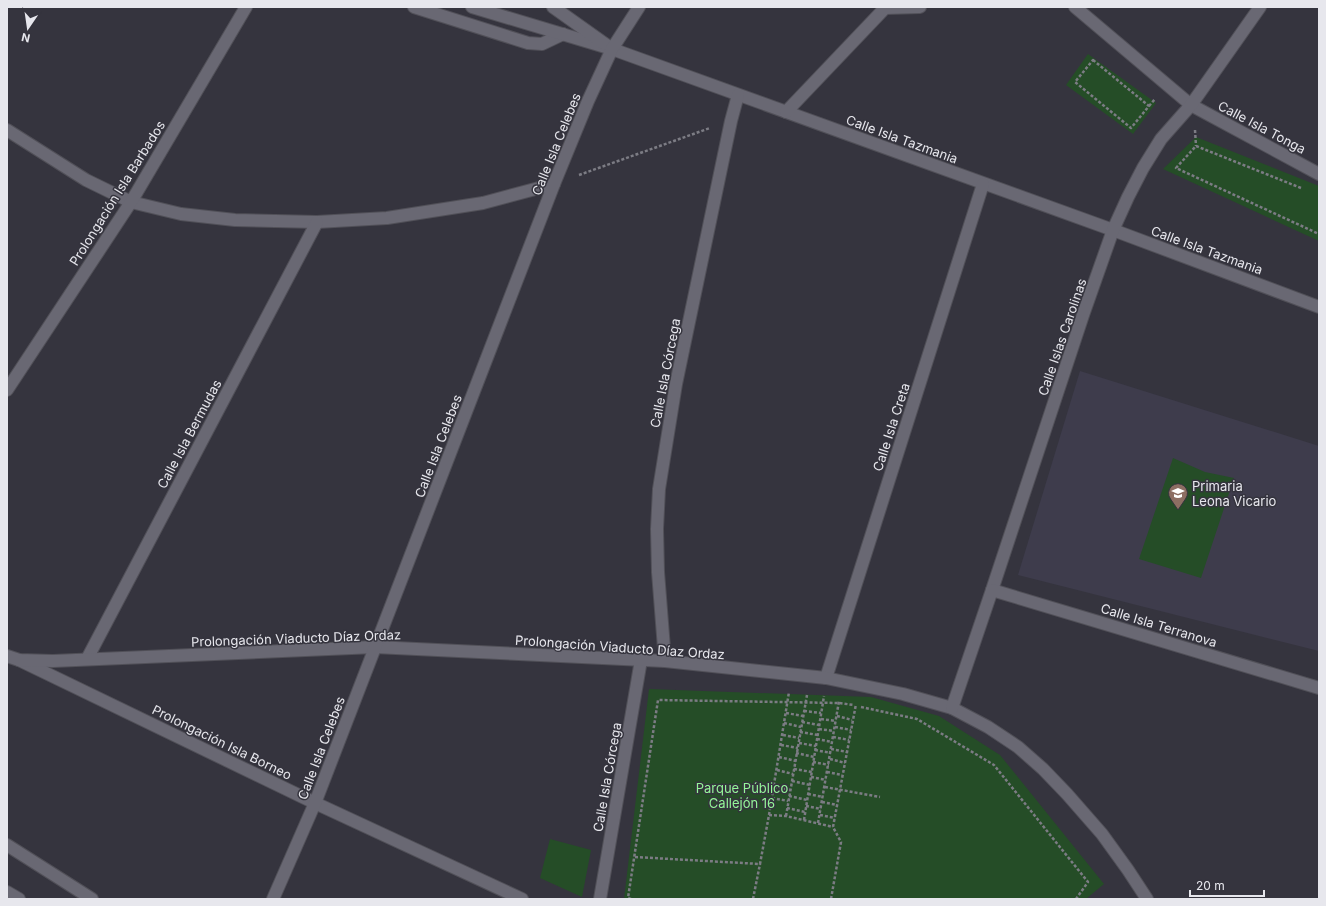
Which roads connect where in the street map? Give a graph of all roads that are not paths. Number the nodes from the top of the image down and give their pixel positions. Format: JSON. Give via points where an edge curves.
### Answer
{"nodes":[{"id":1,"x":246,"y":7,"type":"edge"},
{"id":2,"x":414,"y":7,"type":"edge"},
{"id":3,"x":472,"y":7,"type":"edge"},
{"id":4,"x":553,"y":7,"type":"edge"},
{"id":5,"x":638,"y":7,"type":"edge"},
{"id":6,"x":920,"y":7,"type":"edge"},
{"id":7,"x":1075,"y":7,"type":"edge"},
{"id":8,"x":1260,"y":7,"type":"edge"},
{"id":9,"x":886,"y":8,"type":"edge"},
{"id":10,"x":563,"y":34,"type":"junction"},
{"id":11,"x":612,"y":49,"type":"junction"},
{"id":12,"x":738,"y":95,"type":"junction"},
{"id":13,"x":1191,"y":105,"type":"junction"},
{"id":14,"x":786,"y":112,"type":"junction"},
{"id":15,"x":7,"y":130,"type":"edge"},
{"id":16,"x":1319,"y":174,"type":"edge"},
{"id":17,"x":554,"y":184,"type":"junction"},
{"id":18,"x":983,"y":184,"type":"junction"},
{"id":19,"x":131,"y":202,"type":"junction"},
{"id":20,"x":316,"y":222,"type":"junction"},
{"id":21,"x":1113,"y":230,"type":"junction"},
{"id":22,"x":1319,"y":307,"type":"edge"},
{"id":23,"x":7,"y":390,"type":"edge"},
{"id":24,"x":992,"y":590,"type":"junction"},
{"id":25,"x":375,"y":647,"type":"junction"},
{"id":26,"x":7,"y":656,"type":"edge"},
{"id":27,"x":87,"y":659,"type":"junction"},
{"id":28,"x":19,"y":660,"type":"junction"},
{"id":29,"x":641,"y":660,"type":"junction"},
{"id":30,"x":665,"y":661,"type":"junction"},
{"id":31,"x":826,"y":678,"type":"junction"},
{"id":32,"x":1319,"y":688,"type":"edge"},
{"id":33,"x":952,"y":708,"type":"junction"},
{"id":34,"x":315,"y":803,"type":"junction"},
{"id":35,"x":7,"y":845,"type":"edge"},
{"id":36,"x":7,"y":892,"type":"edge"},
{"id":37,"x":19,"y":899,"type":"edge"},
{"id":38,"x":92,"y":899,"type":"edge"},
{"id":39,"x":273,"y":899,"type":"edge"},
{"id":40,"x":522,"y":899,"type":"edge"},
{"id":41,"x":600,"y":899,"type":"edge"},
{"id":42,"x":1147,"y":899,"type":"edge"}],
"edges":[{"from":1,"to":19,"type":"street","name":"Prolongación Isla Barbados"},
{"from":2,"to":10,"type":"street","via":[[528,44],[542,44]]},
{"from":3,"to":10,"type":"street","name":"Calle Isla Tazmania"},
{"from":4,"to":11,"type":"street"},
{"from":5,"to":11,"type":"street","name":"Calle Isla Celebes"},
{"from":6,"to":9,"type":"street"},
{"from":7,"to":13,"type":"street","name":"Calle Isla Tonga"},
{"from":8,"to":13,"type":"street","name":"Calle Islas Carolinas"},
{"from":9,"to":14,"type":"street"},
{"from":10,"to":11,"type":"street","name":"Calle Isla Tazmania"},
{"from":11,"to":12,"type":"street","name":"Calle Isla Tazmania"},
{"from":11,"to":17,"type":"street","name":"Calle Isla Celebes"},
{"from":12,"to":14,"type":"street","name":"Calle Isla Tazmania"},
{"from":12,"to":30,"type":"street","name":"Calle Isla Córcega","via":[[676,384],[659,489],[656,529]]},
{"from":13,"to":16,"type":"street","name":"Calle Isla Tonga"},
{"from":13,"to":21,"type":"street","name":"Calle Islas Carolinas","via":[[1161,138],[1146,162]]},
{"from":14,"to":18,"type":"street","name":"Calle Isla Tazmania"},
{"from":15,"to":19,"type":"street","via":[[86,180]]},
{"from":17,"to":20,"type":"street","via":[[483,203],[387,218]]},
{"from":17,"to":25,"type":"street","name":"Calle Isla Celebes"},
{"from":18,"to":21,"type":"street","name":"Calle Isla Tazmania"},
{"from":18,"to":31,"type":"street","name":"Calle Isla Creta"},
{"from":19,"to":20,"type":"street","via":[[180,214],[235,220]]},
{"from":19,"to":23,"type":"street","name":"Prolongación Isla Barbados"},
{"from":20,"to":27,"type":"street","name":"Calle Isla Bermudas"},
{"from":21,"to":22,"type":"street","name":"Calle Isla Tazmania"},
{"from":21,"to":24,"type":"street","name":"Calle Islas Carolinas"},
{"from":24,"to":32,"type":"street","name":"Calle Isla Terranova"},
{"from":24,"to":33,"type":"street","name":"Calle Islas Carolinas"},
{"from":25,"to":27,"type":"street","name":"Prolongación Viaducto Díaz Ordaz"},
{"from":25,"to":29,"type":"street","name":"Prolongación Viaducto Díaz Ordaz"},
{"from":25,"to":34,"type":"street","name":"Calle Isla Celebes"},
{"from":26,"to":28,"type":"street","name":"Prolongación Viaducto Díaz Ordaz"},
{"from":27,"to":28,"type":"street","name":"Prolongación Viaducto Díaz Ordaz"},
{"from":28,"to":34,"type":"street","name":"Prolongación Isla Borneo"},
{"from":29,"to":30,"type":"street","name":"Prolongación Viaducto Díaz Ordaz"},
{"from":29,"to":41,"type":"street","name":"Calle Isla Córcega"},
{"from":30,"to":31,"type":"street","name":"Prolongación Viaducto Díaz Ordaz"},
{"from":31,"to":33,"type":"street","name":"Prolongación Viaducto Díaz Ordaz","via":[[903,694]]},
{"from":33,"to":42,"type":"street","name":"Prolongación Viaducto Díaz Ordaz","via":[[1018,747],[1043,769],[1102,834]]},
{"from":34,"to":39,"type":"street","name":"Calle Isla Celebes"},
{"from":34,"to":40,"type":"street","name":"Prolongación Isla Borneo"},
{"from":35,"to":38,"type":"street"},
{"from":36,"to":37,"type":"street"}]}
